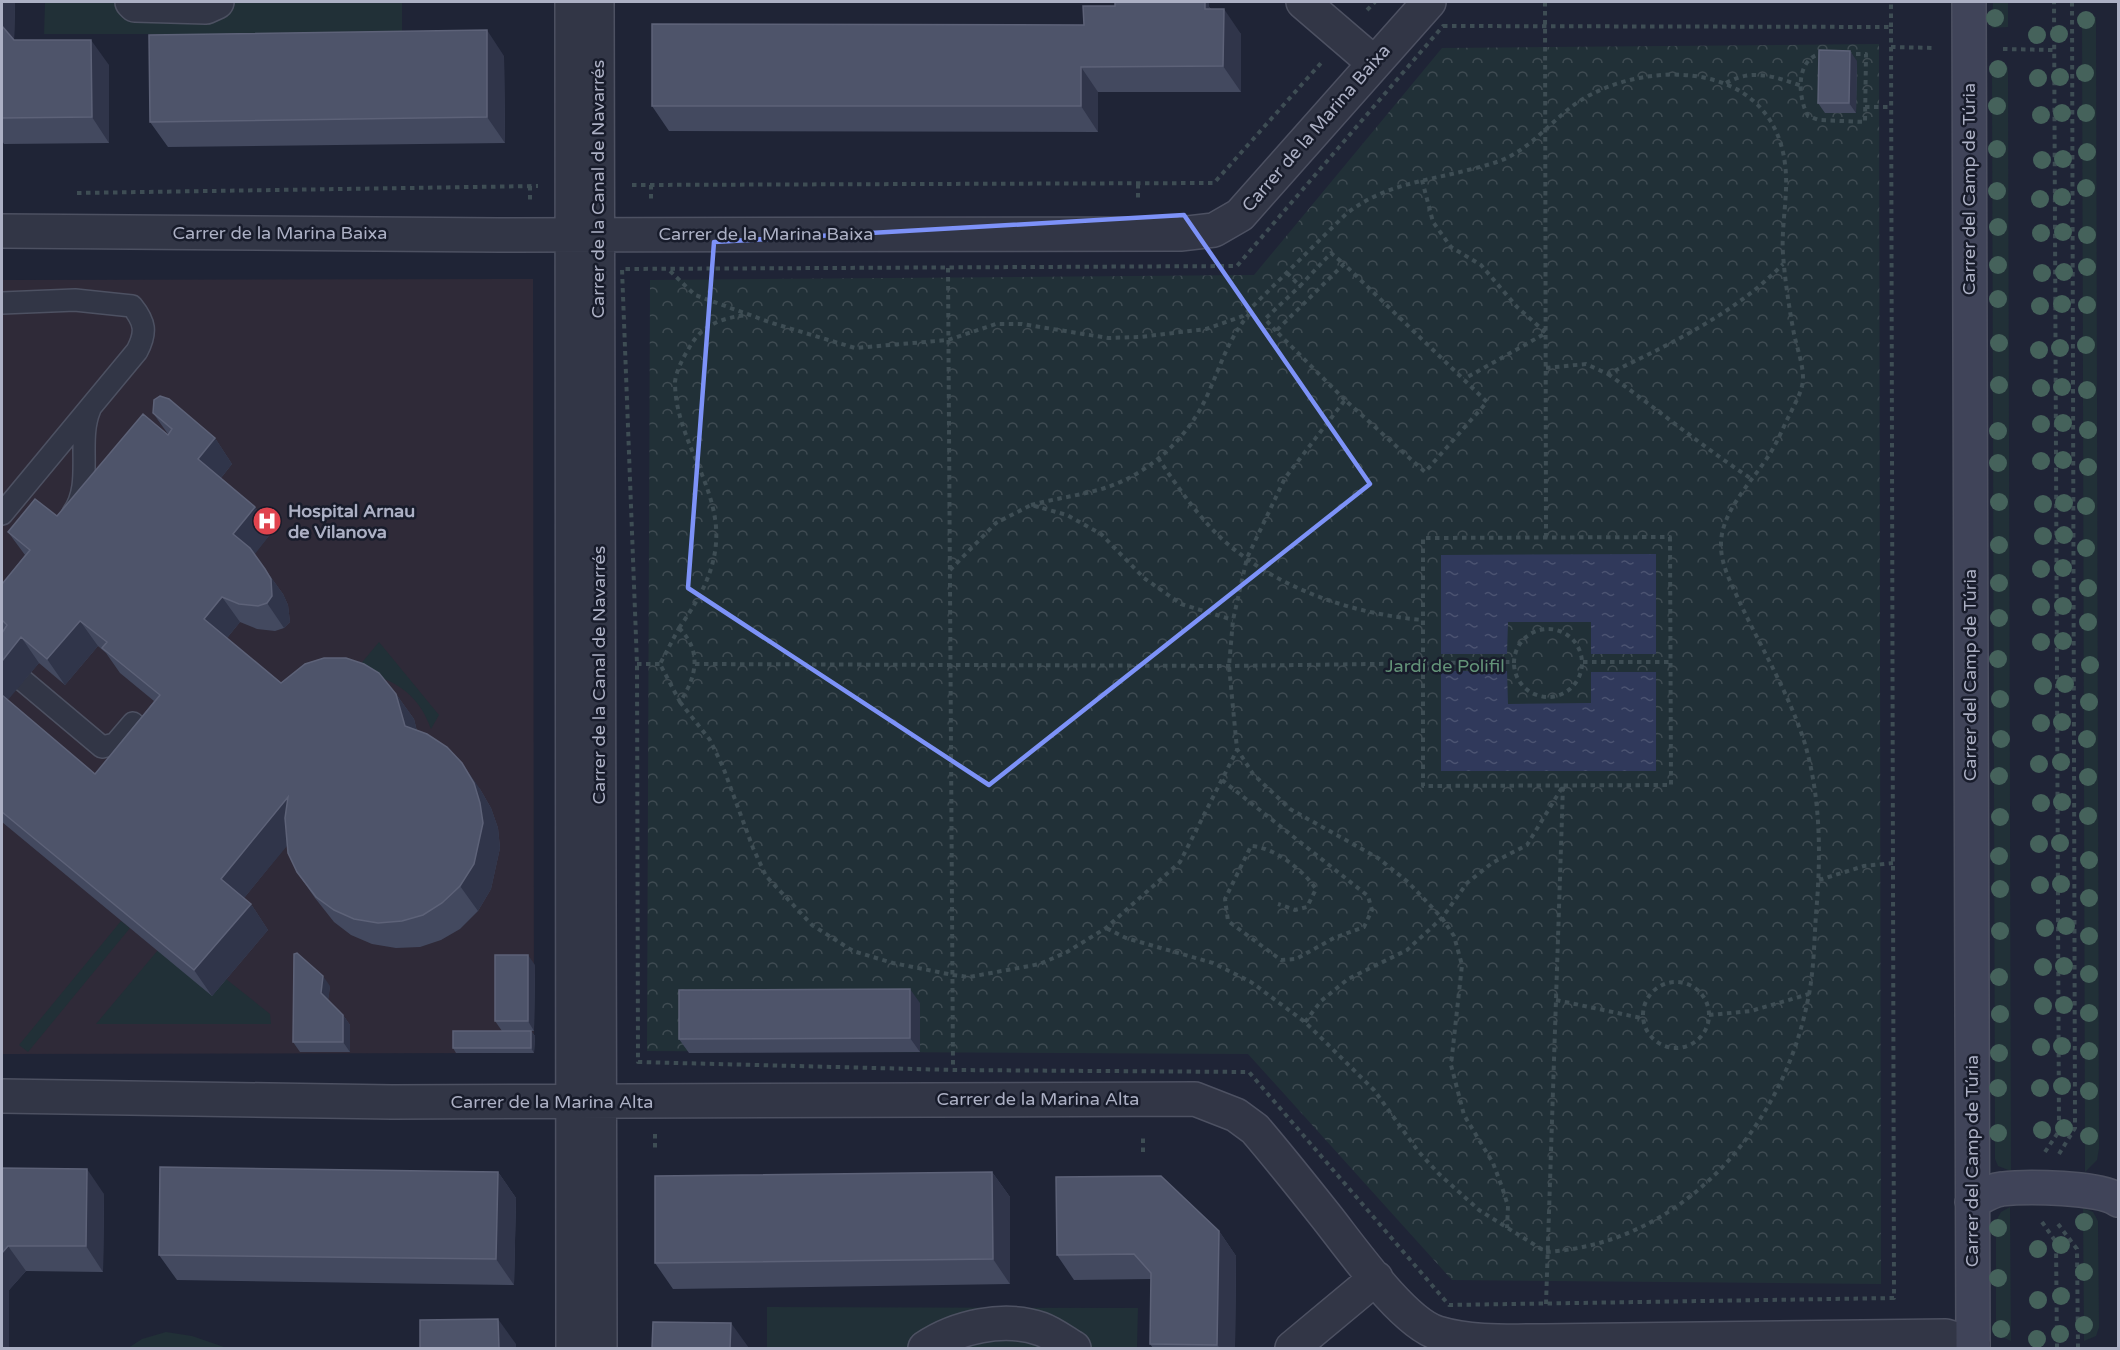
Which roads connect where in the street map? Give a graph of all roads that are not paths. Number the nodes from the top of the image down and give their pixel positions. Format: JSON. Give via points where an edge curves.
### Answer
{"nodes":[{"id":1,"x":132,"y":2,"type":"edge"},
{"id":2,"x":216,"y":2,"type":"edge"},
{"id":3,"x":572,"y":2,"type":"edge"},
{"id":4,"x":597,"y":2,"type":"edge"},
{"id":5,"x":1303,"y":2,"type":"edge"},
{"id":6,"x":1429,"y":2,"type":"edge"},
{"id":7,"x":1969,"y":2,"type":"edge"},
{"id":8,"x":1374,"y":63,"type":"junction"},
{"id":9,"x":2,"y":231,"type":"edge"},
{"id":10,"x":585,"y":234,"type":"junction"},
{"id":11,"x":2,"y":303,"type":"edge"},
{"id":12,"x":92,"y":405,"type":"junction"},
{"id":13,"x":2,"y":514,"type":"edge"},
{"id":14,"x":60,"y":528,"type":"edge"},
{"id":15,"x":2,"y":663,"type":"edge"},
{"id":16,"x":133,"y":723,"type":"dead end"},
{"id":17,"x":2,"y":1096,"type":"edge"},
{"id":18,"x":586,"y":1102,"type":"junction"},
{"id":19,"x":2118,"y":1200,"type":"edge"},
{"id":20,"x":1972,"y":1202,"type":"junction"},
{"id":21,"x":1376,"y":1278,"type":"junction"},
{"id":22,"x":1490,"y":1344,"type":"edge"},
{"id":23,"x":1973,"y":1346,"type":"edge"},
{"id":24,"x":573,"y":1348,"type":"edge"},
{"id":25,"x":600,"y":1348,"type":"edge"},
{"id":26,"x":925,"y":1348,"type":"edge"},
{"id":27,"x":1074,"y":1348,"type":"edge"},
{"id":28,"x":1292,"y":1348,"type":"edge"}],
"edges":[{"from":1,"to":2,"type":"street","via":[[206,7]]},
{"from":3,"to":10,"type":"street","name":"Carrer de la Canal de Navarrés"},
{"from":4,"to":10,"type":"street","name":"Carrer de la Canal de Navarrés"},
{"from":5,"to":8,"type":"street"},
{"from":6,"to":8,"type":"street","name":"Carrer de la Marina Baixa"},
{"from":7,"to":20,"type":"main road","name":"Carrer del Camp de Túria"},
{"from":8,"to":10,"type":"street","name":"Carrer de la Marina Baixa","via":[[1239,215],[1214,230],[1180,234]]},
{"from":9,"to":10,"type":"street","name":"Carrer de la Marina Baixa"},
{"from":10,"to":18,"type":"street","name":"Carrer de la Canal de Navarrés"},
{"from":11,"to":12,"type":"lane","via":[[75,300],[132,306],[144,326],[143,338]]},
{"from":12,"to":13,"type":"lane"},
{"from":12,"to":14,"type":"lane","via":[[85,431],[82,495]]},
{"from":15,"to":16,"type":"lane","via":[[102,747],[115,744]]},
{"from":17,"to":18,"type":"street","name":"Carrer de la Marina Alta"},
{"from":18,"to":21,"type":"street","name":"Carrer de la Marina Alta","via":[[1195,1099],[1236,1115],[1255,1129]]},
{"from":18,"to":24,"type":"street","name":"Carrer de la Canal de Navarrés"},
{"from":18,"to":25,"type":"street","name":"Carrer de la Canal de Navarrés"},
{"from":19,"to":20,"type":"main road","via":[[2110,1193],[2093,1190],[2002,1189]]},
{"from":20,"to":23,"type":"main road","name":"Carrer del Camp de Túria"},
{"from":21,"to":22,"type":"street","name":"Carrer de la Marina Alta","via":[[1425,1327],[1439,1334]]},
{"from":21,"to":28,"type":"street"},
{"from":22,"to":23,"type":"street","name":"Carrer de la Marina Alta","via":[[1894,1335],[1946,1336]]},
{"from":26,"to":27,"type":"street","via":[[943,1336],[992,1323],[1041,1329]]}]}
